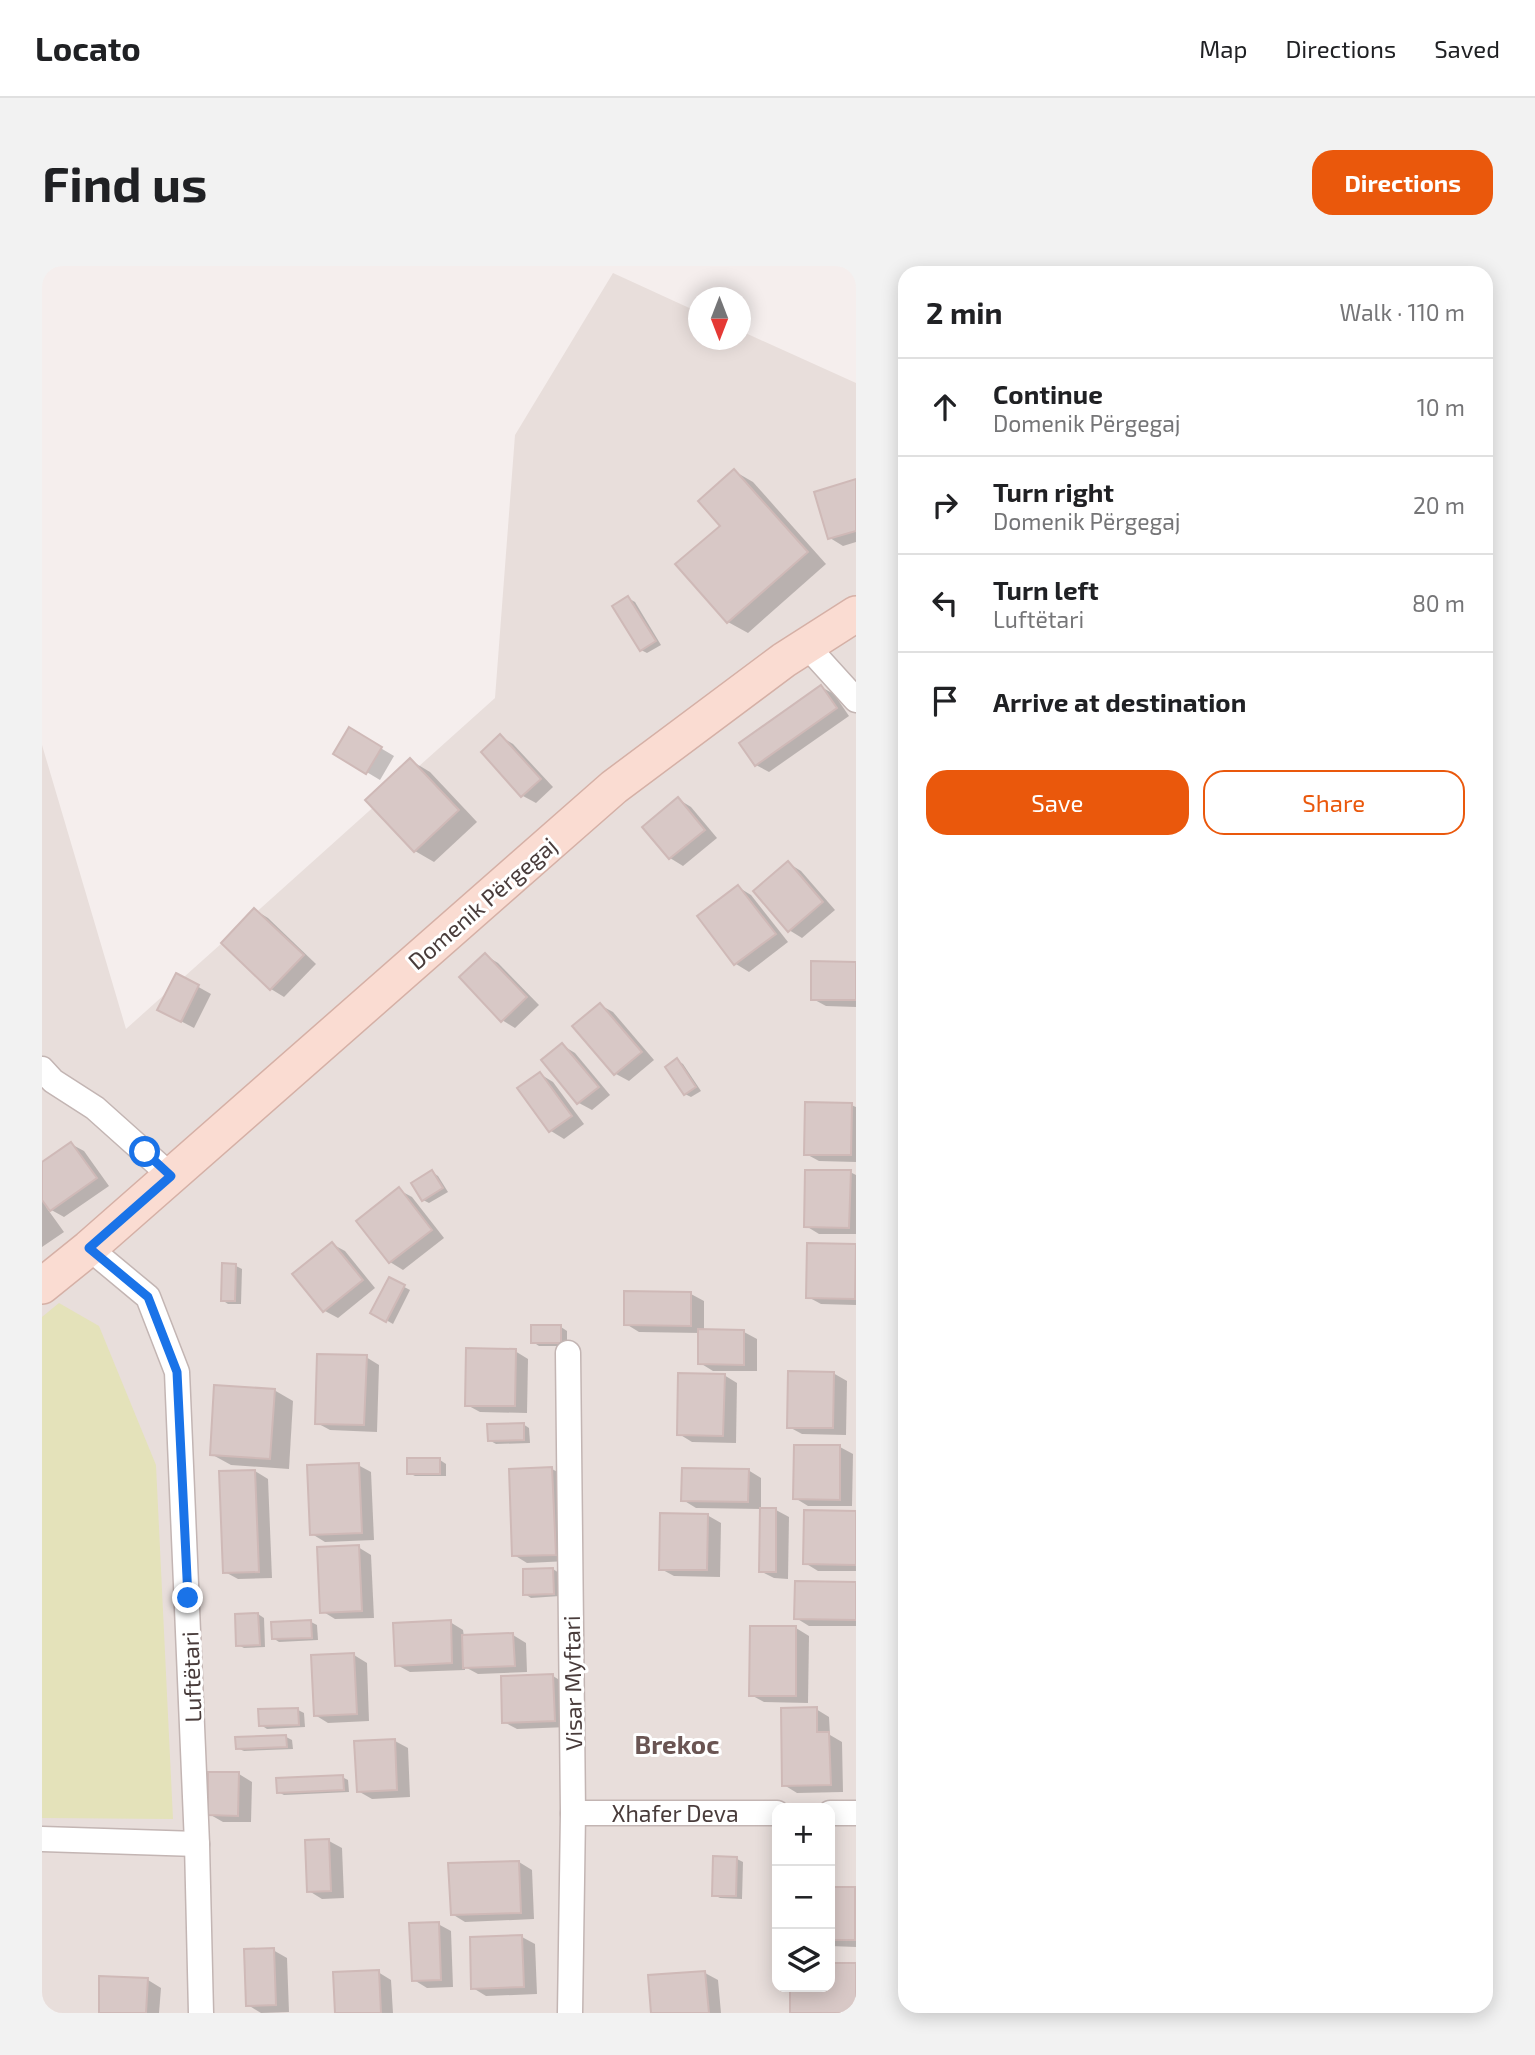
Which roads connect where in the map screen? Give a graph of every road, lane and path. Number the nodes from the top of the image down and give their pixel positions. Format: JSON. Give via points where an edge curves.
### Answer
{"nodes":[{"id":1,"x":856,"y":614,"type":"edge"},
{"id":2,"x":806,"y":645,"type":"junction"},
{"id":3,"x":856,"y":700,"type":"edge"},
{"id":4,"x":42,"y":1069,"type":"edge"},
{"id":5,"x":171,"y":1176,"type":"junction"},
{"id":6,"x":89,"y":1248,"type":"junction"},
{"id":7,"x":42,"y":1286,"type":"edge"},
{"id":8,"x":568,"y":1353,"type":"dead end"},
{"id":9,"x":573,"y":1812,"type":"junction"},
{"id":10,"x":772,"y":1813,"type":"edge"},
{"id":11,"x":835,"y":1813,"type":"edge"},
{"id":12,"x":856,"y":1813,"type":"edge"},
{"id":13,"x":42,"y":1839,"type":"edge"},
{"id":14,"x":197,"y":1844,"type":"junction"},
{"id":15,"x":201,"y":2013,"type":"edge"},
{"id":16,"x":570,"y":2013,"type":"edge"}],
"edges":[{"from":1,"to":2,"type":"main road","name":"Domenik Përgegaj"},
{"from":2,"to":3,"type":"street"},
{"from":2,"to":5,"type":"main road","name":"Domenik Përgegaj","via":[[614,787]]},
{"from":4,"to":5,"type":"street","via":[[95,1108]]},
{"from":5,"to":6,"type":"main road","name":"Domenik Përgegaj"},
{"from":6,"to":7,"type":"main road","name":"Domenik Përgegaj"},
{"from":6,"to":14,"type":"street","name":"Luftëtari","via":[[148,1297],[177,1372]]},
{"from":8,"to":9,"type":"street","name":"Visar Myftari"},
{"from":9,"to":10,"type":"street","name":"Xhafer Deva"},
{"from":9,"to":16,"type":"street","name":"Visar Myftari"},
{"from":11,"to":12,"type":"street"},
{"from":13,"to":14,"type":"street"},
{"from":14,"to":15,"type":"street","name":"Luftëtari"}]}
